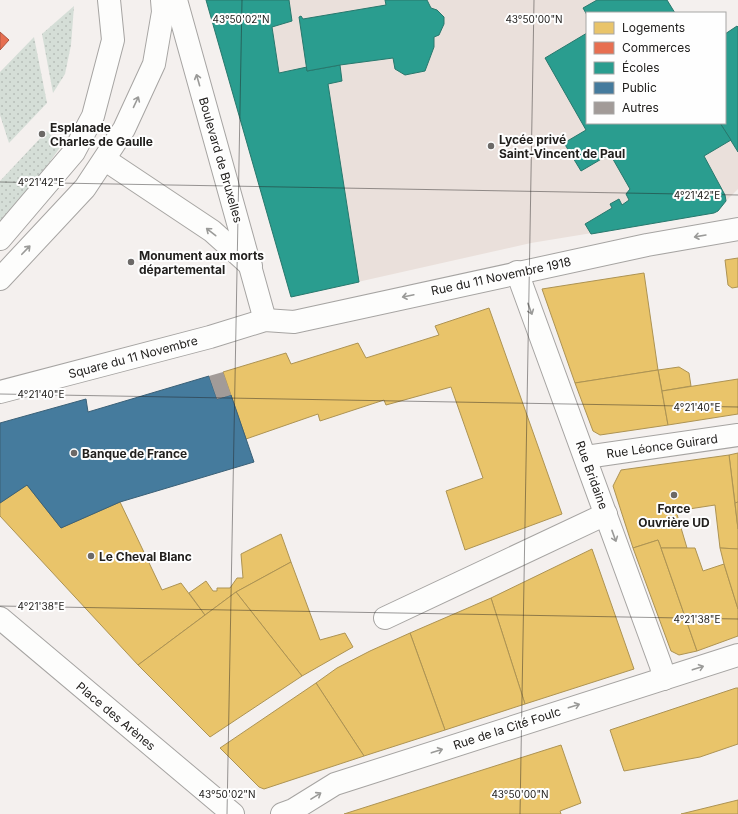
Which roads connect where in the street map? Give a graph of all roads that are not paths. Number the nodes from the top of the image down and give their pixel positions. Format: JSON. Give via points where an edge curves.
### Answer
{"nodes":[{"id":1,"x":109,"y":0,"type":"edge"},
{"id":2,"x":162,"y":0,"type":"edge"},
{"id":3,"x":176,"y":0,"type":"edge"},
{"id":4,"x":113,"y":165,"type":"dead end"},
{"id":5,"x":738,"y":229,"type":"edge"},
{"id":6,"x":0,"y":239,"type":"edge"},
{"id":7,"x":251,"y":266,"type":"junction"},
{"id":8,"x":517,"y":272,"type":"junction"},
{"id":9,"x":0,"y":279,"type":"edge"},
{"id":10,"x":265,"y":320,"type":"junction"},
{"id":11,"x":0,"y":392,"type":"edge"},
{"id":12,"x":738,"y":435,"type":"edge"},
{"id":13,"x":586,"y":457,"type":"junction"},
{"id":14,"x":606,"y":514,"type":"junction"},
{"id":15,"x":0,"y":618,"type":"edge"},
{"id":16,"x":385,"y":618,"type":"dead end"},
{"id":17,"x":738,"y":655,"type":"edge"},
{"id":18,"x":664,"y":679,"type":"junction"},
{"id":19,"x":227,"y":812,"type":"edge"},
{"id":20,"x":282,"y":814,"type":"edge"}],
"edges":[{"from":1,"to":6,"type":"street","via":[[113,40],[93,116],[74,152]]},
{"from":9,"to":2,"type":"street","one_way":true,"via":[[85,188],[120,134],[154,64],[163,12]]},
{"from":7,"to":3,"type":"street","name":"Boulevard de Bruxelles","one_way":true},
{"from":7,"to":4,"type":"street","one_way":true,"via":[[212,231]]},
{"from":5,"to":8,"type":"street","name":"Rue du 11 Novembre 1918","one_way":true},
{"from":7,"to":10,"type":"street","name":"Boulevard de Bruxelles"},
{"from":8,"to":10,"type":"street","name":"Rue du 11 Novembre 1918","one_way":true,"via":[[294,322]]},
{"from":8,"to":13,"type":"street","name":"Rue Bridaine","one_way":true},
{"from":10,"to":11,"type":"street","name":"Square du 11 Novembre"},
{"from":12,"to":13,"type":"street","name":"Rue Léonce Guirard"},
{"from":13,"to":14,"type":"street","name":"Rue Bridaine"},
{"from":14,"to":16,"type":"street"},
{"from":14,"to":18,"type":"street","name":"Rue Bridaine","one_way":true},
{"from":15,"to":19,"type":"street","name":"Place des Arènes"},
{"from":18,"to":17,"type":"street","name":"Rue de la Cité Foulc","one_way":true},
{"from":20,"to":18,"type":"street","name":"Rue de la Cité Foulc","one_way":true,"via":[[335,784]]}]}
